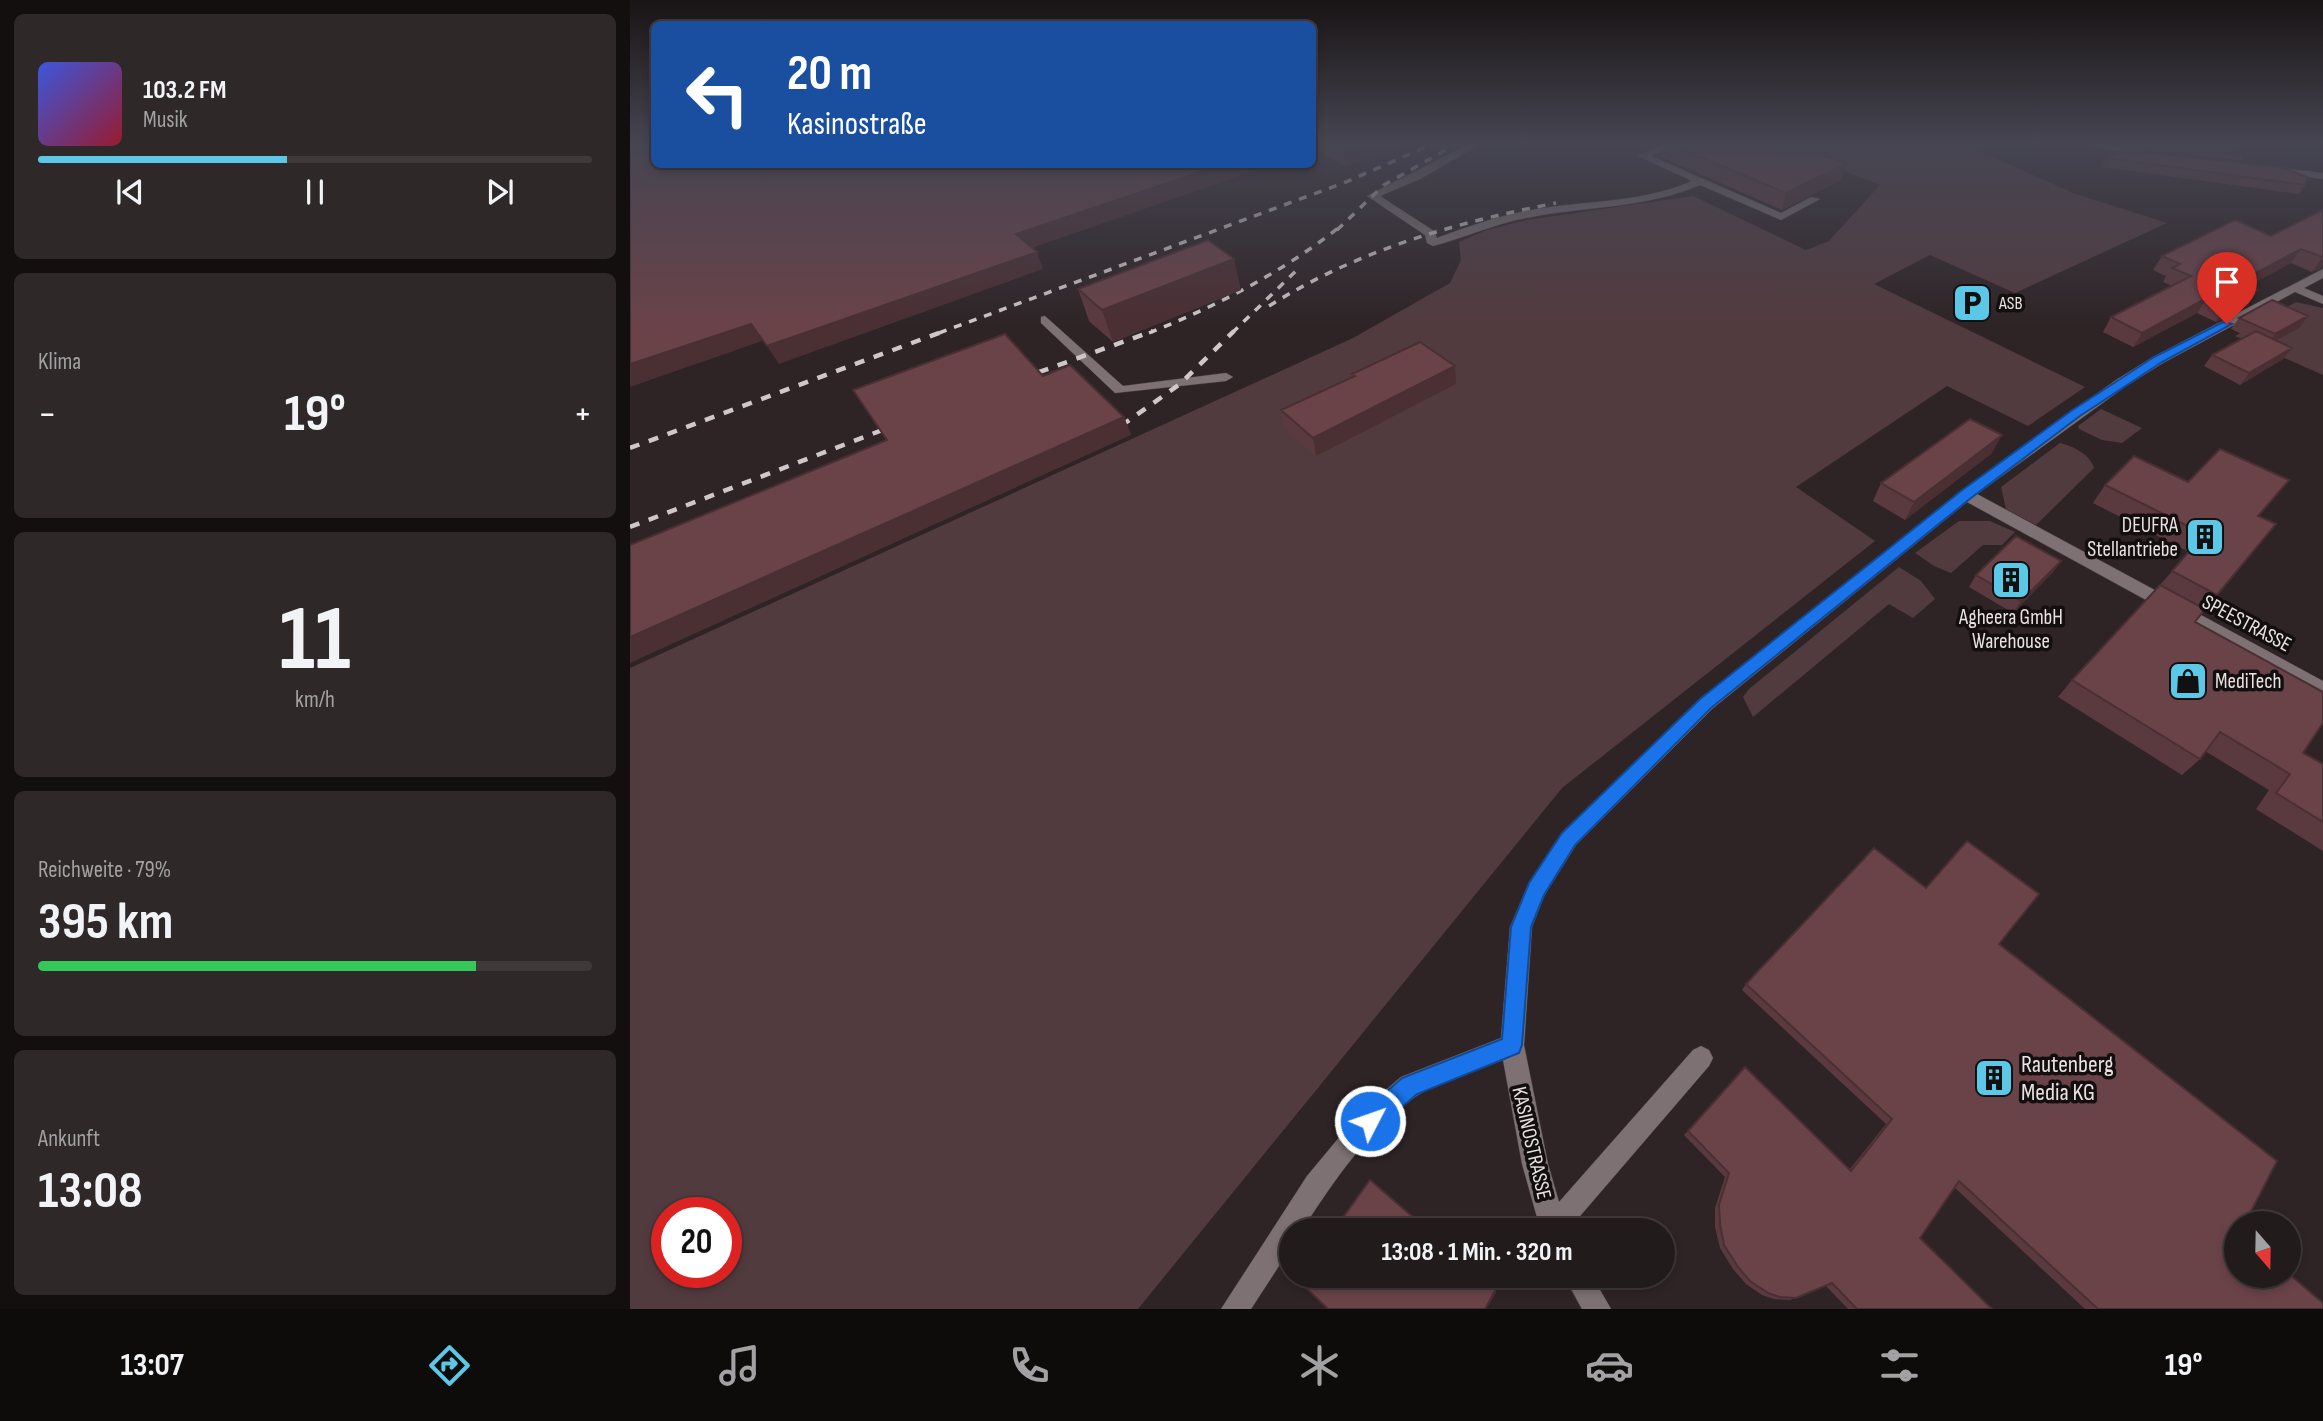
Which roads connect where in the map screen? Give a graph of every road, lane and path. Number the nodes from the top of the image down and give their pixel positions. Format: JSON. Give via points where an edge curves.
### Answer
{"nodes":[{"id":1,"x":1385,"y":204,"type":"edge"},
{"id":2,"x":1601,"y":204,"type":"edge"},
{"id":3,"x":1752,"y":204,"type":"edge"},
{"id":4,"x":1805,"y":204,"type":"edge"},
{"id":5,"x":2323,"y":273,"type":"edge"},
{"id":6,"x":2295,"y":288,"type":"junction"},
{"id":7,"x":2323,"y":300,"type":"edge"},
{"id":8,"x":1045,"y":320,"type":"dead end"},
{"id":9,"x":1226,"y":377,"type":"dead end"},
{"id":10,"x":1966,"y":495,"type":"junction"},
{"id":11,"x":2323,"y":690,"type":"edge"},
{"id":12,"x":1512,"y":1045,"type":"junction"},
{"id":13,"x":1701,"y":1058,"type":"dead end"},
{"id":14,"x":1550,"y":1218,"type":"edge"},
{"id":15,"x":1563,"y":1218,"type":"edge"},
{"id":16,"x":1584,"y":1288,"type":"edge"},
{"id":17,"x":1235,"y":1309,"type":"edge"},
{"id":18,"x":1597,"y":1309,"type":"edge"}],
"edges":[{"from":1,"to":2,"type":"street","via":[[1430,233],[1433,243],[1527,214]]},
{"from":3,"to":4,"type":"street","via":[[1781,217]]},
{"from":5,"to":6,"type":"street","name":"KASINOSTRASSE"},
{"from":6,"to":7,"type":"street"},
{"from":6,"to":10,"type":"street","name":"KASINOSTRASSE","via":[[2121,383]]},
{"from":8,"to":9,"type":"street","via":[[1120,390]]},
{"from":10,"to":11,"type":"street","name":"SPEESTRASSE"},
{"from":10,"to":12,"type":"street","name":"KASINOSTRASSE","via":[[1706,704],[1569,839],[1536,890],[1521,927]]},
{"from":12,"to":14,"type":"street","name":"KASINOSTRASSE","via":[[1526,1128]]},
{"from":12,"to":17,"type":"street","via":[[1410,1086],[1370,1121],[1316,1185]]},
{"from":13,"to":15,"type":"street"},
{"from":16,"to":18,"type":"street"}]}
